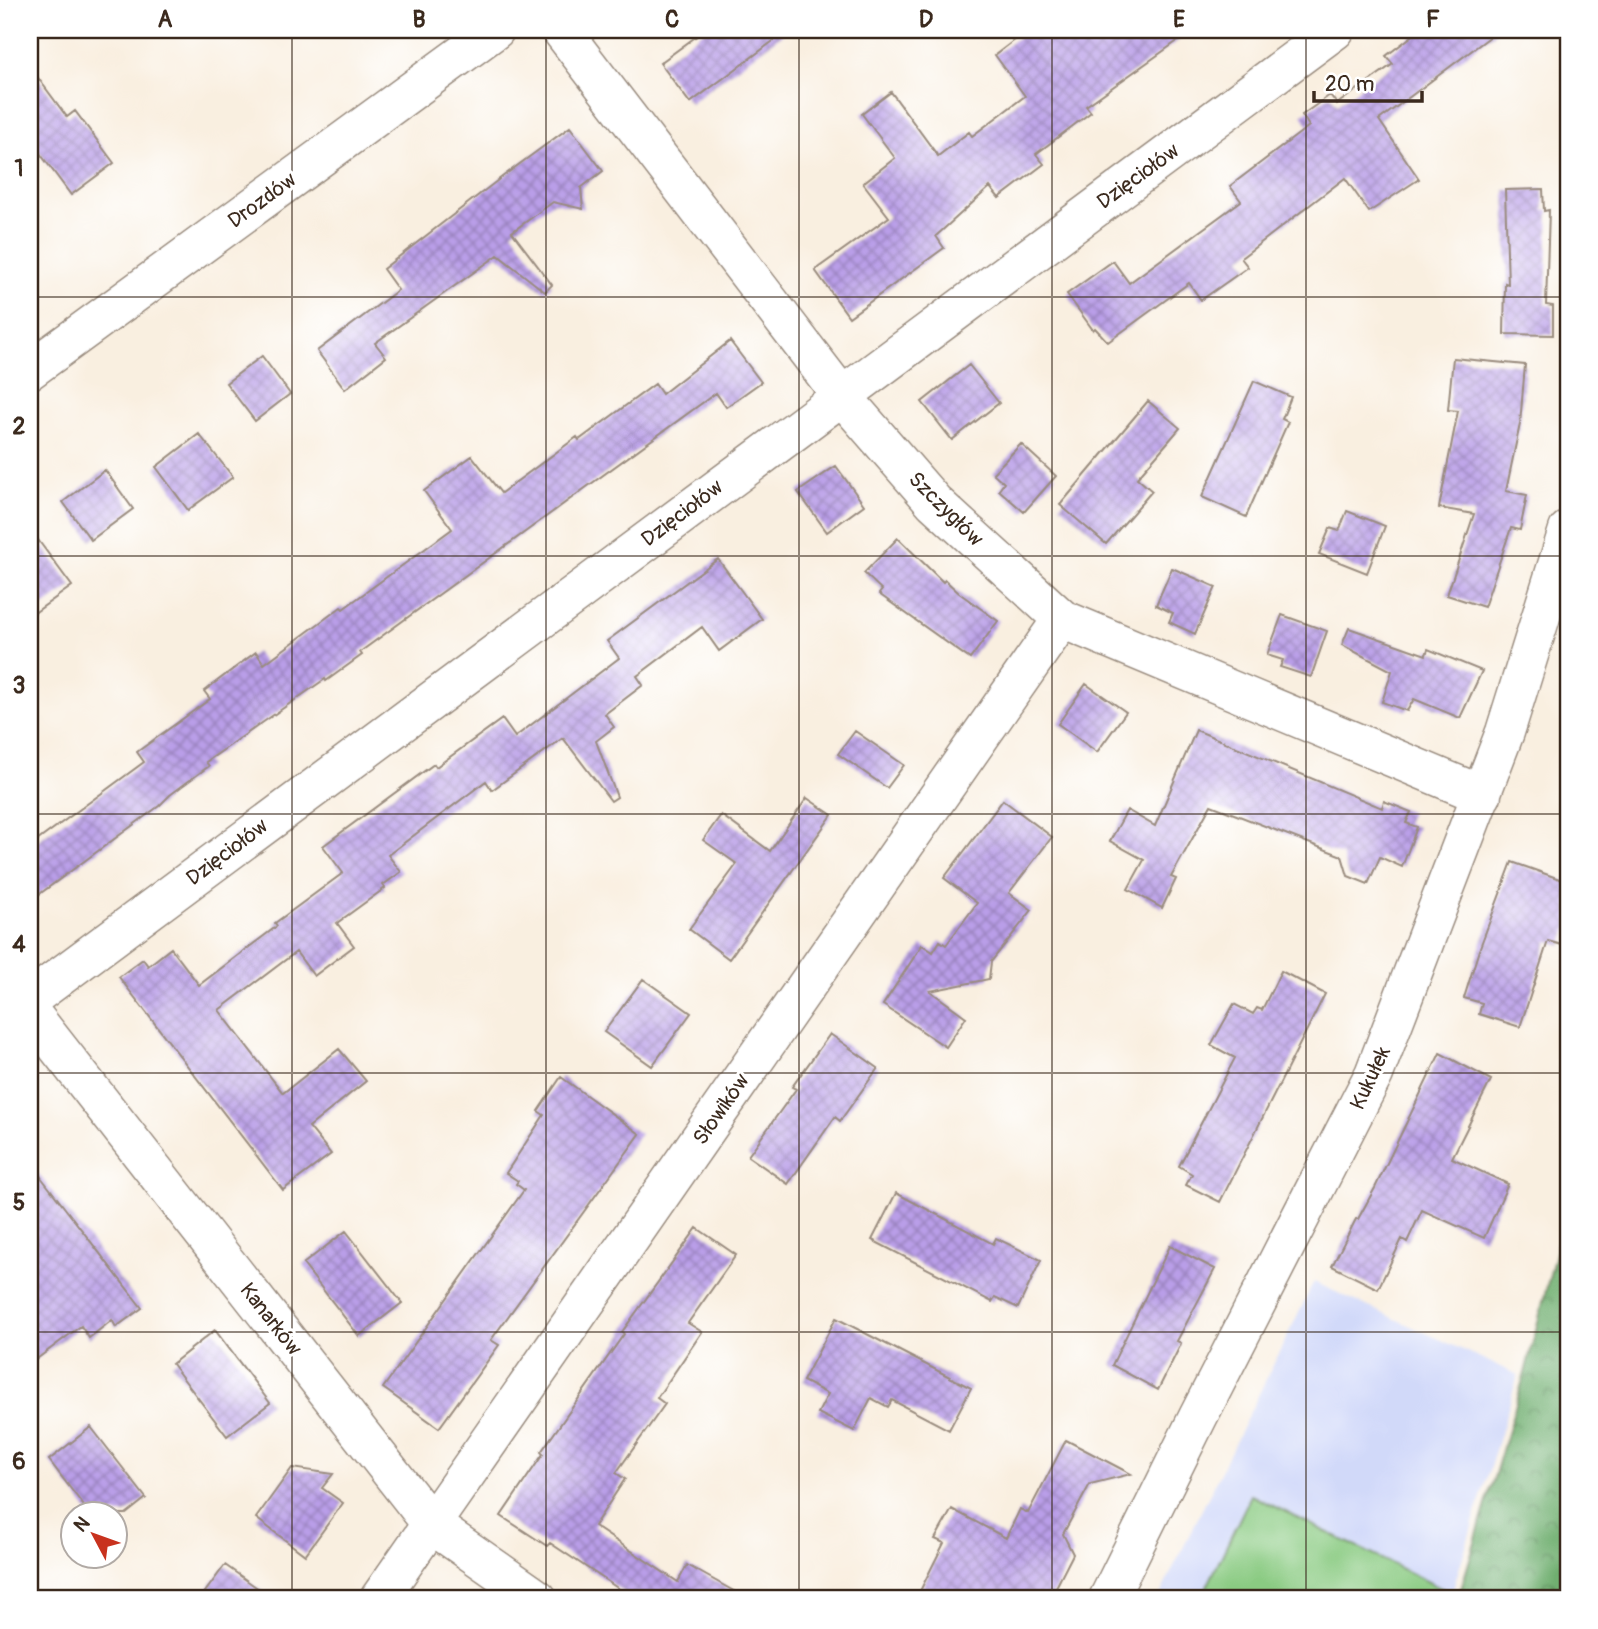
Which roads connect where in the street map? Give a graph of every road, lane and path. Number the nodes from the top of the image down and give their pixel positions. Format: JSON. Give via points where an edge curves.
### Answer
{"nodes":[{"id":1,"x":495,"y":30,"type":"edge"},
{"id":2,"x":561,"y":30,"type":"edge"},
{"id":3,"x":1335,"y":30,"type":"edge"},
{"id":4,"x":30,"y":370,"type":"edge"},
{"id":5,"x":841,"y":395,"type":"junction"},
{"id":6,"x":1568,"y":530,"type":"edge"},
{"id":7,"x":1062,"y":619,"type":"junction"},
{"id":8,"x":1482,"y":795,"type":"junction"},
{"id":9,"x":30,"y":999,"type":"edge"},
{"id":10,"x":30,"y":1012,"type":"edge"},
{"id":11,"x":432,"y":1525,"type":"junction"},
{"id":12,"x":379,"y":1599,"type":"edge"},
{"id":13,"x":538,"y":1599,"type":"edge"},
{"id":14,"x":1108,"y":1599,"type":"edge"}],
"edges":[{"from":1,"to":4,"type":"street","name":"Drozdów"},
{"from":2,"to":5,"type":"street","name":"Szczygłów"},
{"from":3,"to":5,"type":"street","name":"Dzięciołów"},
{"from":5,"to":7,"type":"street","name":"Szczygłów","via":[[934,502]]},
{"from":5,"to":9,"type":"street","name":"Dzięciołów"},
{"from":6,"to":8,"type":"street","name":"Kukułek"},
{"from":7,"to":8,"type":"street","name":"Szczygłów"},
{"from":7,"to":11,"type":"street","name":"Słowików"},
{"from":8,"to":14,"type":"street","name":"Kukułek","via":[[1374,1074]]},
{"from":10,"to":11,"type":"street","name":"Kanarków"},
{"from":11,"to":12,"type":"street","name":"Słowików"},
{"from":11,"to":13,"type":"street","name":"Kanarków"}]}
